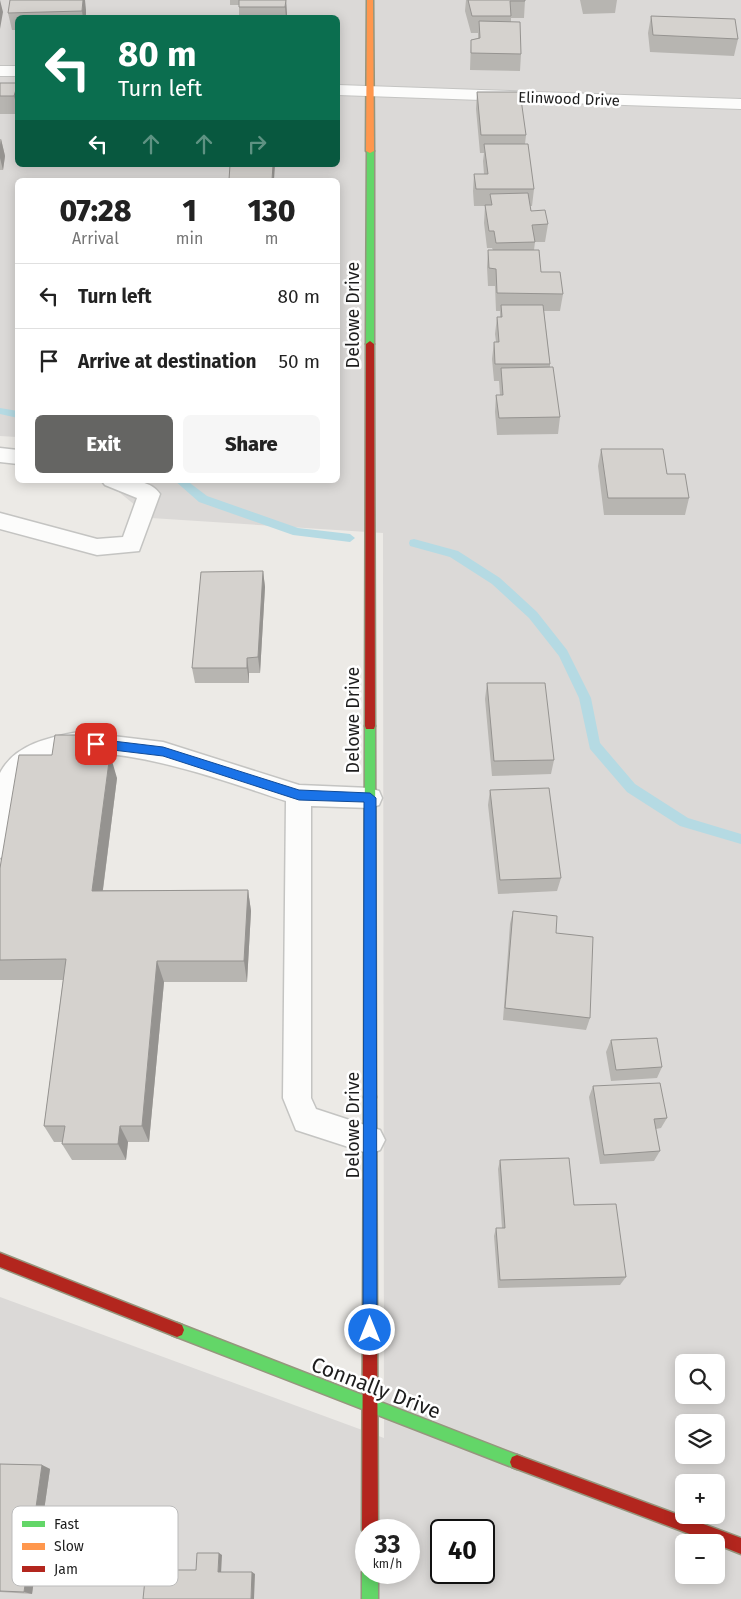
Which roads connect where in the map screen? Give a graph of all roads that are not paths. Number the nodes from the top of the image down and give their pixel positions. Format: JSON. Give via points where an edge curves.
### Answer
{"nodes":[{"id":1,"x":370,"y":0,"type":"edge"},
{"id":2,"x":0,"y":71,"type":"edge"},
{"id":3,"x":15,"y":71,"type":"edge"},
{"id":4,"x":340,"y":90,"type":"edge"},
{"id":5,"x":371,"y":92,"type":"junction"},
{"id":6,"x":741,"y":104,"type":"edge"},
{"id":7,"x":0,"y":455,"type":"edge"},
{"id":8,"x":15,"y":456,"type":"edge"},
{"id":9,"x":120,"y":483,"type":"edge"},
{"id":10,"x":0,"y":521,"type":"edge"},
{"id":11,"x":299,"y":795,"type":"junction"},
{"id":12,"x":370,"y":798,"type":"junction"},
{"id":13,"x":0,"y":847,"type":"edge"},
{"id":14,"x":370,"y":1140,"type":"junction"},
{"id":15,"x":0,"y":1260,"type":"edge"},
{"id":16,"x":370,"y":1406,"type":"junction"},
{"id":17,"x":370,"y":1519,"type":"edge"},
{"id":18,"x":741,"y":1546,"type":"edge"},
{"id":19,"x":370,"y":1584,"type":"edge"},
{"id":20,"x":370,"y":1599,"type":"edge"}],
"edges":[{"from":1,"to":5,"type":"street","name":"Delowe Drive"},
{"from":2,"to":3,"type":"street"},
{"from":4,"to":5,"type":"street","name":"Elinwood Drive"},
{"from":5,"to":6,"type":"street","name":"Elinwood Drive"},
{"from":5,"to":12,"type":"street","name":"Delowe Drive"},
{"from":7,"to":8,"type":"lane"},
{"from":9,"to":10,"type":"lane","via":[[149,494],[131,545],[97,547]]},
{"from":11,"to":12,"type":"lane"},
{"from":11,"to":13,"type":"lane","via":[[163,752],[79,742],[49,747],[23,762],[12,774]]},
{"from":11,"to":14,"type":"lane","via":[[297,1098],[306,1120]]},
{"from":12,"to":14,"type":"street","name":"Delowe Drive"},
{"from":14,"to":16,"type":"street","name":"Delowe Drive"},
{"from":15,"to":16,"type":"street","name":"Connally Drive"},
{"from":16,"to":17,"type":"street","name":"Delowe Drive"},
{"from":16,"to":18,"type":"street","name":"Connally Drive"},
{"from":19,"to":20,"type":"street"}]}
